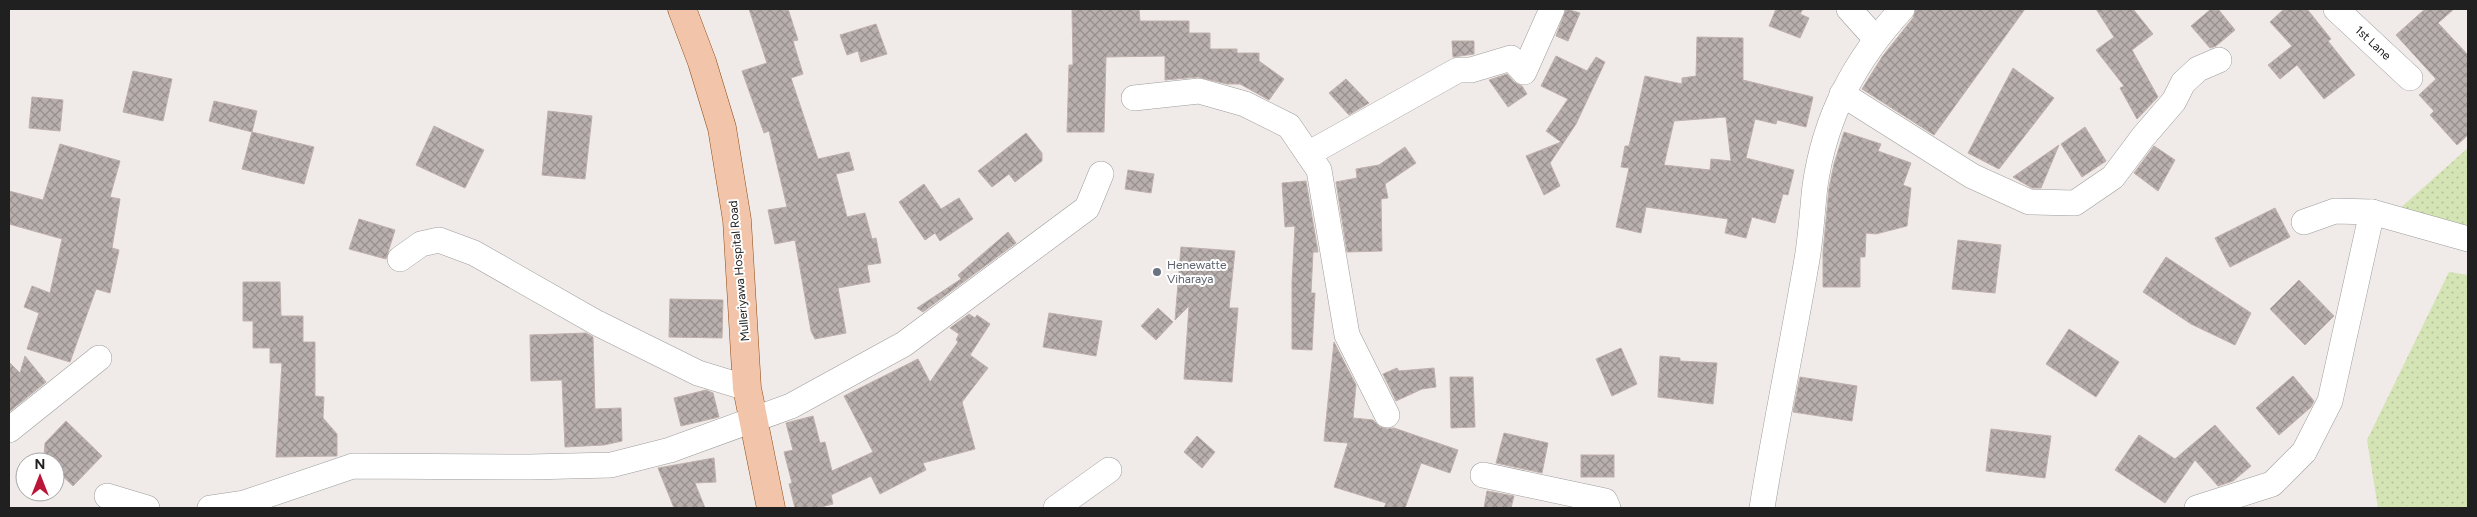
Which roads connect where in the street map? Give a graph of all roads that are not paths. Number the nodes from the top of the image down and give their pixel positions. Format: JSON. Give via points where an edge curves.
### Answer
{"nodes":[{"id":1,"x":682,"y":9,"type":"edge"},
{"id":2,"x":1552,"y":9,"type":"edge"},
{"id":3,"x":1849,"y":9,"type":"edge"},
{"id":4,"x":1902,"y":9,"type":"edge"},
{"id":5,"x":2336,"y":9,"type":"edge"},
{"id":6,"x":1875,"y":38,"type":"junction"},
{"id":7,"x":2219,"y":60,"type":"dead end"},
{"id":8,"x":2410,"y":78,"type":"dead end"},
{"id":9,"x":1842,"y":94,"type":"junction"},
{"id":10,"x":1134,"y":98,"type":"dead end"},
{"id":11,"x":1308,"y":154,"type":"junction"},
{"id":12,"x":1101,"y":174,"type":"dead end"},
{"id":13,"x":2372,"y":212,"type":"junction"},
{"id":14,"x":2304,"y":222,"type":"dead end"},
{"id":15,"x":2468,"y":239,"type":"edge"},
{"id":16,"x":400,"y":259,"type":"dead end"},
{"id":17,"x":99,"y":358,"type":"dead end"},
{"id":18,"x":747,"y":388,"type":"junction"},
{"id":19,"x":1387,"y":416,"type":"dead end"},
{"id":20,"x":753,"y":421,"type":"junction"},
{"id":21,"x":9,"y":430,"type":"edge"},
{"id":22,"x":1109,"y":470,"type":"dead end"},
{"id":23,"x":1483,"y":475,"type":"dead end"},
{"id":24,"x":107,"y":496,"type":"dead end"},
{"id":25,"x":2226,"y":504,"type":"edge"},
{"id":26,"x":148,"y":508,"type":"edge"},
{"id":27,"x":210,"y":508,"type":"edge"},
{"id":28,"x":771,"y":508,"type":"edge"},
{"id":29,"x":1056,"y":508,"type":"edge"},
{"id":30,"x":1608,"y":508,"type":"edge"},
{"id":31,"x":1762,"y":508,"type":"edge"},
{"id":32,"x":2197,"y":508,"type":"edge"}],
"edges":[{"from":1,"to":18,"type":"main road","name":"Mulleriyawa Hospital Road","via":[[722,128],[737,220]]},
{"from":2,"to":11,"type":"street","via":[[1524,72],[1510,58],[1471,70],[1458,70]]},
{"from":3,"to":6,"type":"street"},
{"from":4,"to":6,"type":"street"},
{"from":5,"to":8,"type":"street","name":"1st Lane"},
{"from":6,"to":9,"type":"street"},
{"from":7,"to":9,"type":"street","via":[[2198,68],[2183,83],[2174,101],[2113,177],[2075,204],[2029,202],[1972,176]]},
{"from":9,"to":31,"type":"street","via":[[1825,136],[1815,184],[1807,263]]},
{"from":10,"to":11,"type":"street","via":[[1199,91],[1245,104],[1289,126]]},
{"from":11,"to":19,"type":"street","via":[[1318,170],[1347,335]]},
{"from":12,"to":20,"type":"street","via":[[1087,208],[904,344],[791,406]]},
{"from":13,"to":14,"type":"street","via":[[2334,211]]},
{"from":13,"to":15,"type":"street"},
{"from":13,"to":25,"type":"street","via":[[2330,402],[2304,452],[2272,484]]},
{"from":16,"to":18,"type":"street","via":[[421,244],[439,240],[474,253],[597,323],[698,373]]},
{"from":17,"to":21,"type":"street"},
{"from":18,"to":20,"type":"main road","name":"Mulleriyawa Hospital Road"},
{"from":20,"to":27,"type":"street","via":[[670,450],[611,465],[354,466],[244,503]]},
{"from":20,"to":28,"type":"main road","name":"Mulleriyawa Hospital Road"},
{"from":22,"to":29,"type":"street"},
{"from":23,"to":30,"type":"street","via":[[1605,501]]},
{"from":24,"to":26,"type":"street"},
{"from":25,"to":32,"type":"street"}]}
